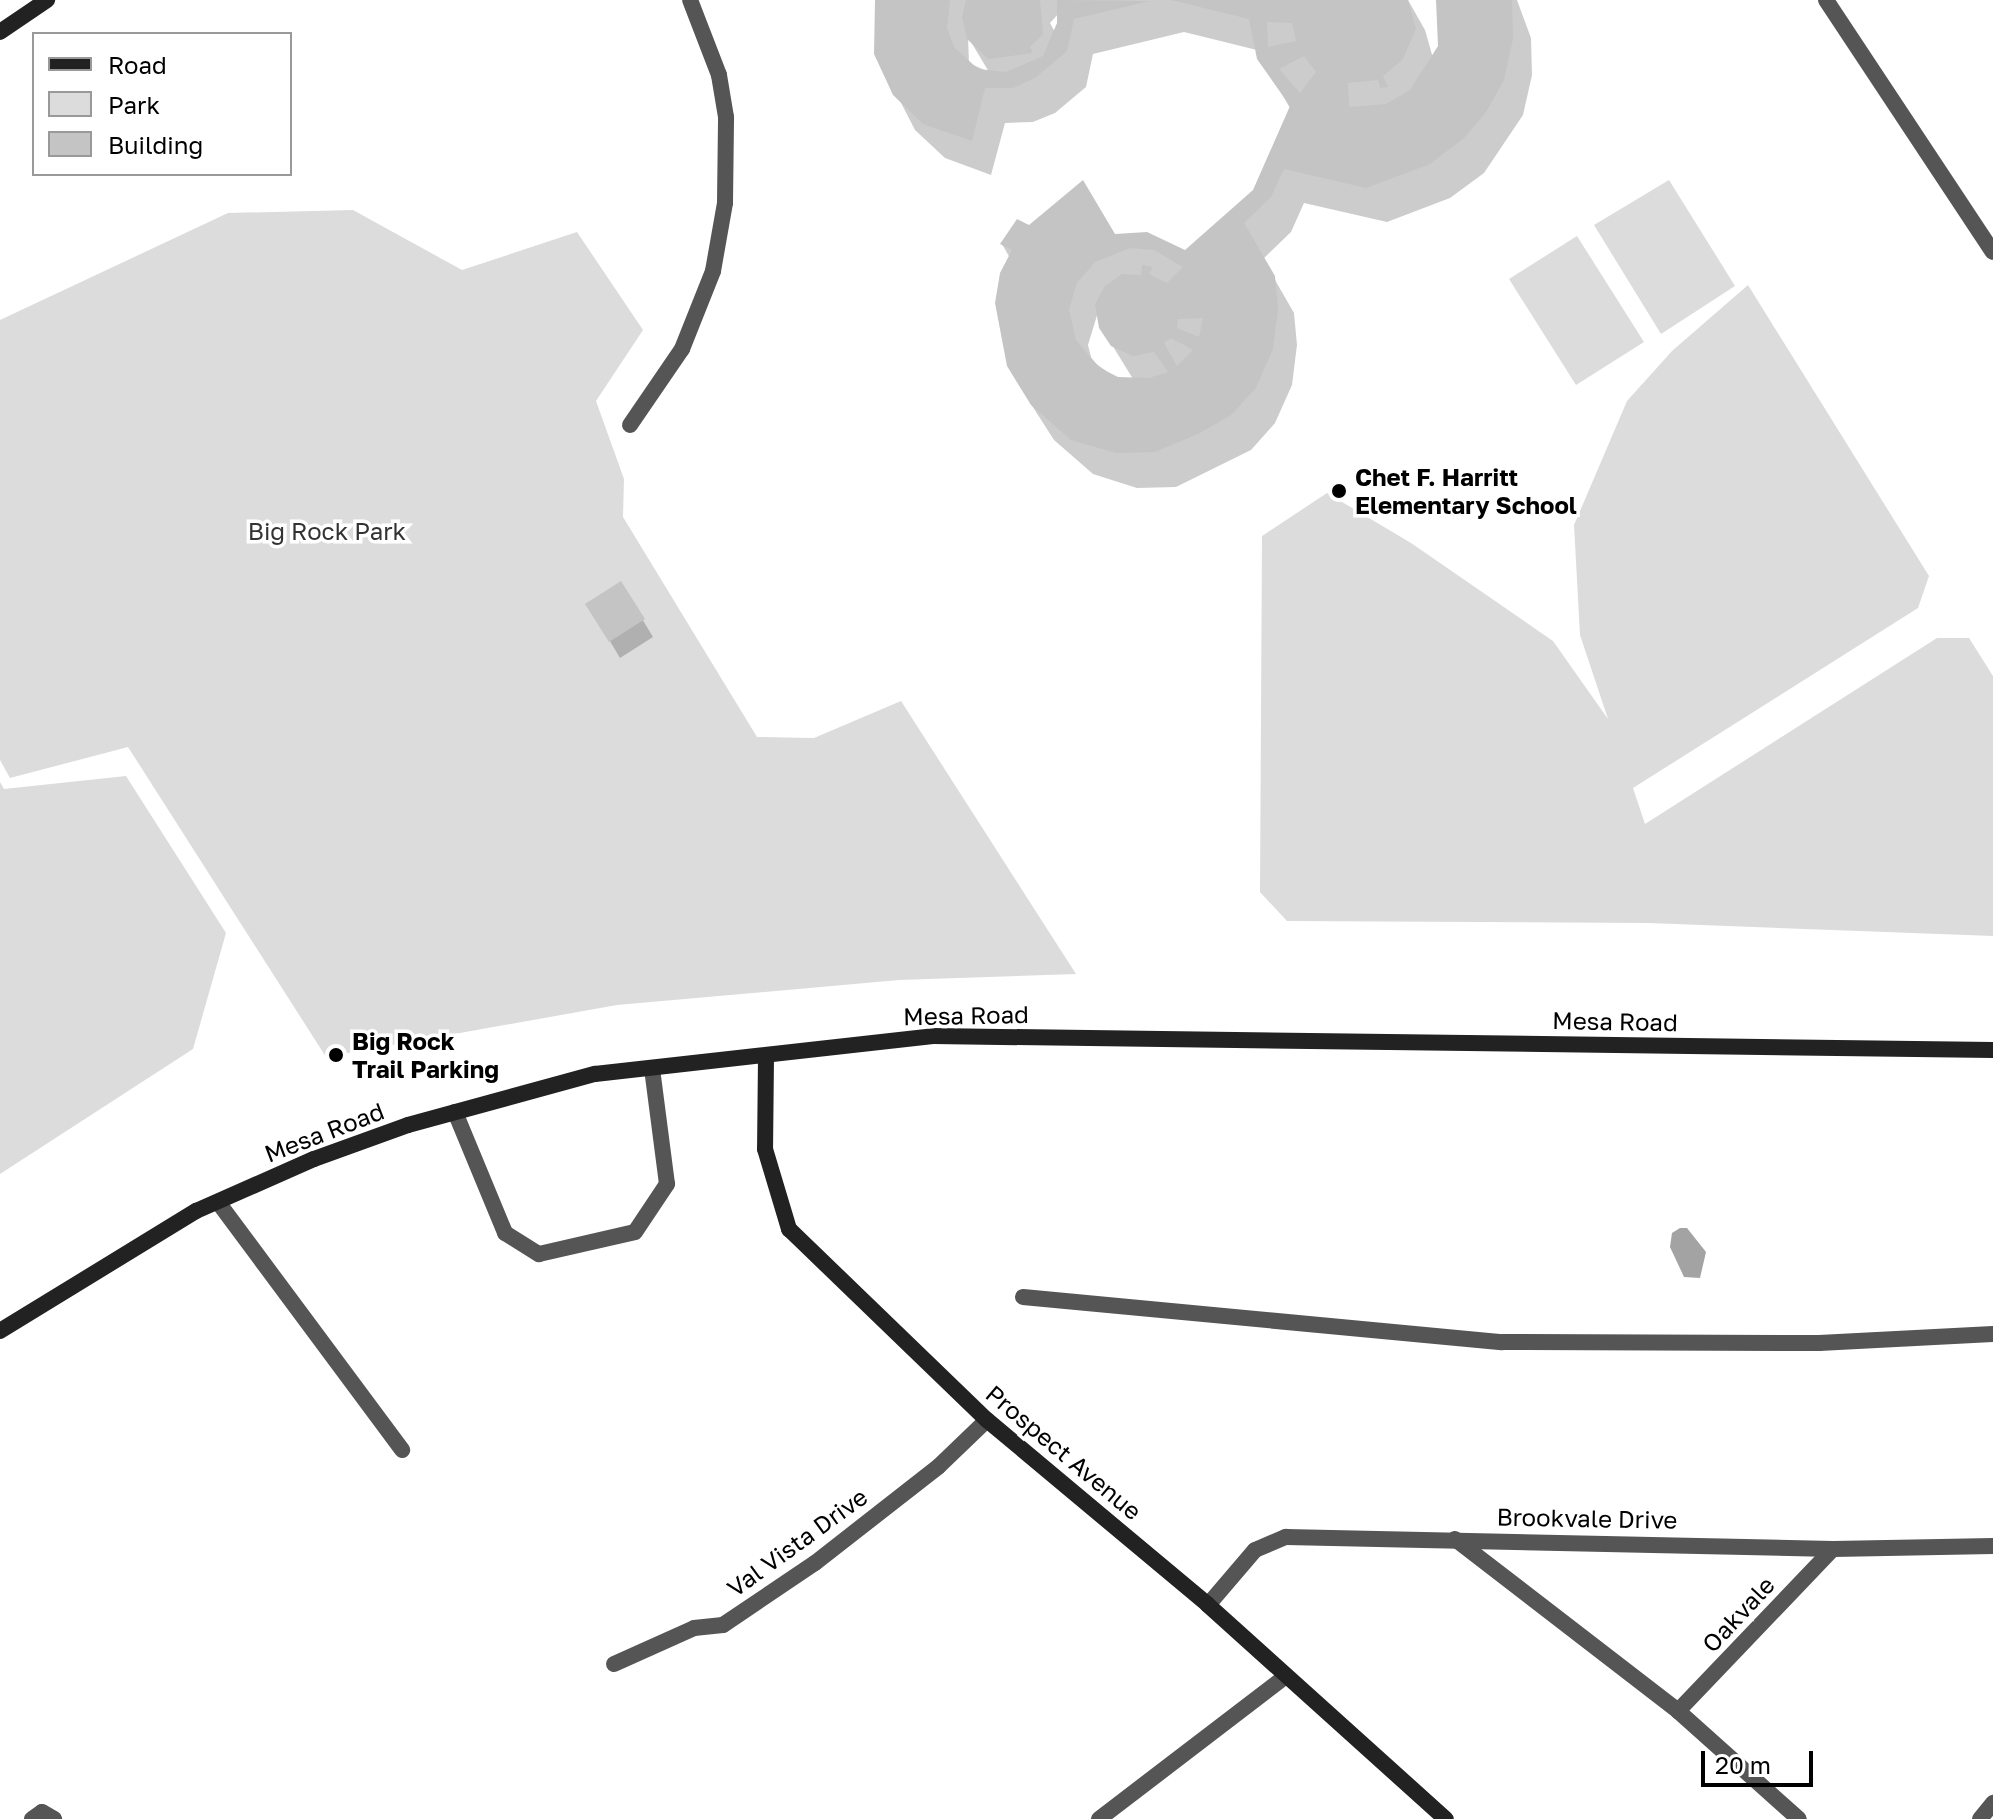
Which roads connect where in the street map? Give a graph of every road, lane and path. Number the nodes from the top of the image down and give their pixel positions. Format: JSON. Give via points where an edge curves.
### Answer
{"nodes":[{"id":1,"x":47,"y":0,"type":"edge"},
{"id":2,"x":690,"y":0,"type":"edge"},
{"id":3,"x":1826,"y":0,"type":"edge"},
{"id":4,"x":0,"y":32,"type":"edge"},
{"id":5,"x":1985,"y":227,"type":"edge"},
{"id":6,"x":1993,"y":252,"type":"edge"},
{"id":7,"x":630,"y":425,"type":"dead end"},
{"id":8,"x":1993,"y":1050,"type":"edge"},
{"id":9,"x":766,"y":1057,"type":"junction"},
{"id":10,"x":652,"y":1068,"type":"junction"},
{"id":11,"x":455,"y":1112,"type":"junction"},
{"id":12,"x":218,"y":1202,"type":"junction"},
{"id":13,"x":1023,"y":1297,"type":"dead end"},
{"id":14,"x":0,"y":1331,"type":"edge"},
{"id":15,"x":1993,"y":1334,"type":"edge"},
{"id":16,"x":987,"y":1420,"type":"junction"},
{"id":17,"x":402,"y":1450,"type":"dead end"},
{"id":18,"x":1455,"y":1539,"type":"junction"},
{"id":19,"x":1993,"y":1546,"type":"edge"},
{"id":20,"x":1833,"y":1549,"type":"junction"},
{"id":21,"x":1208,"y":1605,"type":"junction"},
{"id":22,"x":614,"y":1664,"type":"dead end"},
{"id":23,"x":1286,"y":1676,"type":"junction"},
{"id":24,"x":1678,"y":1711,"type":"junction"},
{"id":25,"x":1993,"y":1803,"type":"edge"},
{"id":26,"x":32,"y":1819,"type":"edge"},
{"id":27,"x":54,"y":1819,"type":"edge"},
{"id":28,"x":1099,"y":1819,"type":"edge"},
{"id":29,"x":1446,"y":1819,"type":"edge"},
{"id":30,"x":1799,"y":1819,"type":"edge"},
{"id":31,"x":1980,"y":1819,"type":"edge"}],
"edges":[{"from":1,"to":4,"type":"street"},
{"from":2,"to":7,"type":"street","via":[[719,75],[726,117],[725,203],[713,271],[682,349]]},
{"from":3,"to":5,"type":"street"},
{"from":5,"to":6,"type":"street"},
{"from":8,"to":9,"type":"street","name":"Mesa Road","via":[[933,1036]]},
{"from":9,"to":10,"type":"street","name":"Mesa Road"},
{"from":9,"to":16,"type":"street","name":"Prospect Avenue","via":[[765,1149],[789,1229]]},
{"from":10,"to":11,"type":"street","name":"Mesa Road","via":[[595,1074]]},
{"from":10,"to":11,"type":"street","via":[[667,1184],[635,1232],[553,1251],[539,1254],[505,1233]]},
{"from":11,"to":12,"type":"street","name":"Mesa Road","via":[[314,1159]]},
{"from":12,"to":14,"type":"street","name":"Mesa Road","via":[[113,1258]]},
{"from":12,"to":17,"type":"street"},
{"from":13,"to":15,"type":"street","via":[[1502,1342],[1819,1343]]},
{"from":16,"to":21,"type":"street","name":"Prospect Avenue"},
{"from":16,"to":22,"type":"street","name":"Val Vista Drive","via":[[939,1466],[827,1553],[723,1625],[694,1628]]},
{"from":18,"to":20,"type":"street","name":"Brookvale Drive"},
{"from":18,"to":21,"type":"street","name":"Brookvale Drive","via":[[1286,1537],[1255,1550]]},
{"from":18,"to":24,"type":"street"},
{"from":19,"to":20,"type":"street","name":"Brookvale Drive"},
{"from":20,"to":24,"type":"street","name":"Oakvale"},
{"from":21,"to":23,"type":"street","name":"Prospect Avenue"},
{"from":23,"to":28,"type":"street"},
{"from":23,"to":29,"type":"street","name":"Prospect Avenue"},
{"from":24,"to":30,"type":"street"},
{"from":25,"to":31,"type":"street"},
{"from":26,"to":27,"type":"street","via":[[42,1812]]}]}
